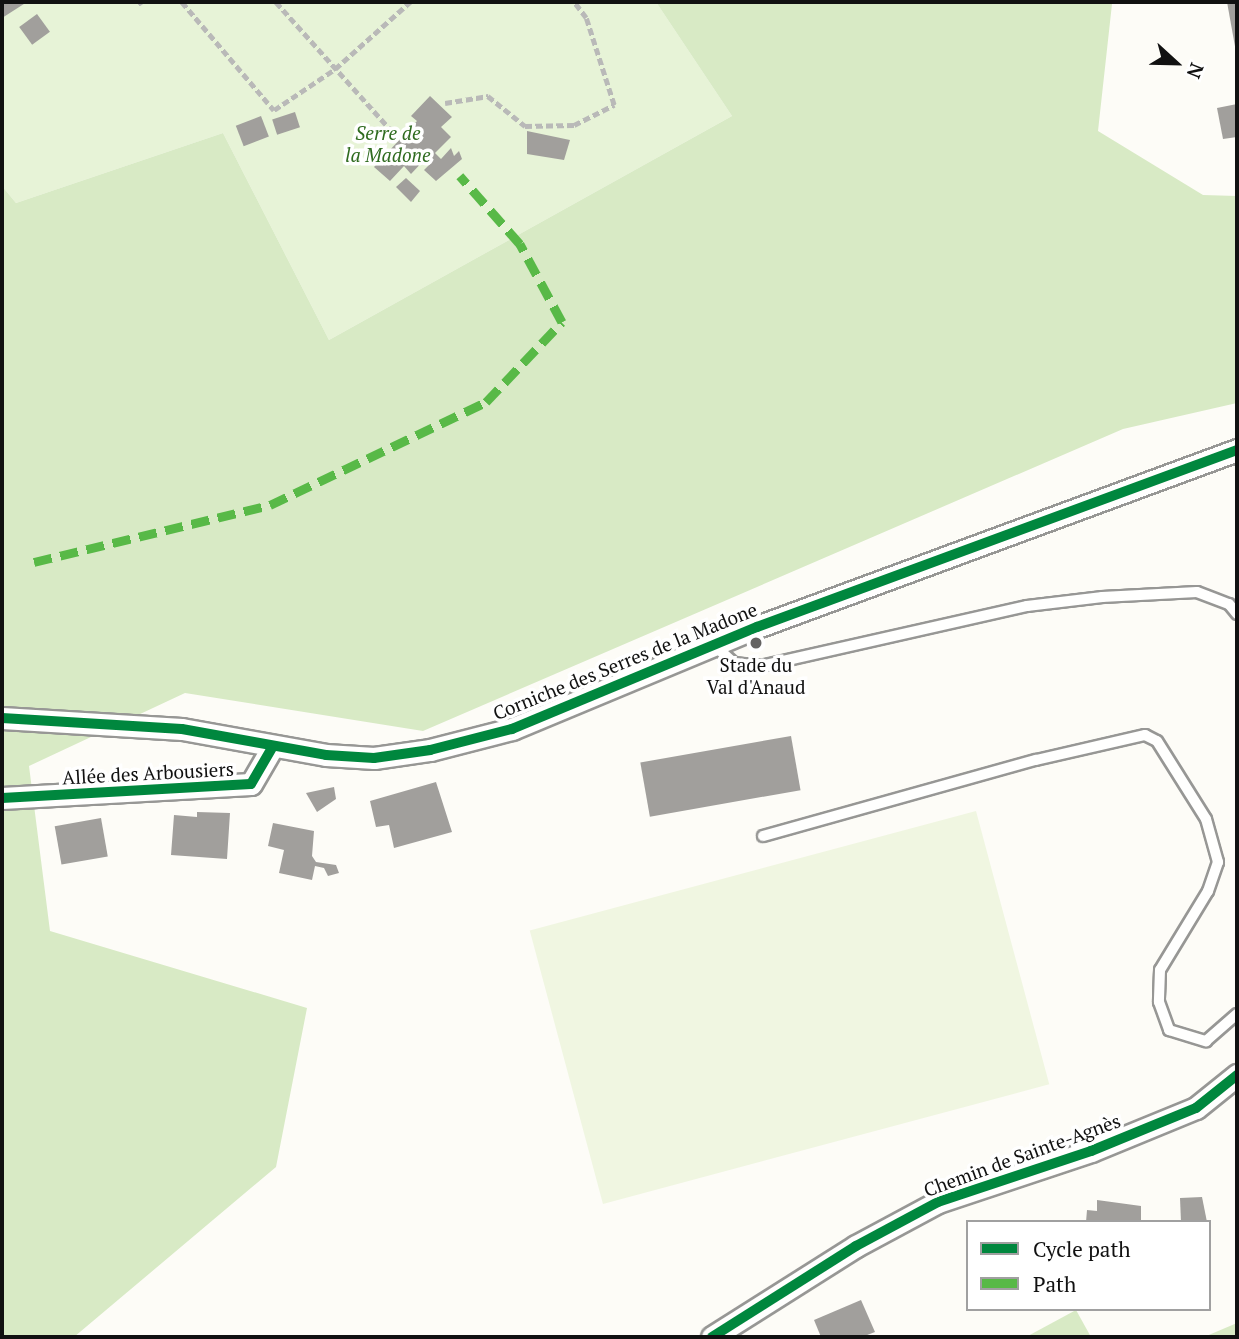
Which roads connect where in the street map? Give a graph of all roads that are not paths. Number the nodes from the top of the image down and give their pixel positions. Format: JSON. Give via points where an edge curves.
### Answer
{"nodes":[{"id":1,"x":1237,"y":450,"type":"edge"},
{"id":2,"x":1237,"y":614,"type":"edge"},
{"id":3,"x":715,"y":646,"type":"junction"},
{"id":4,"x":2,"y":718,"type":"edge"},
{"id":5,"x":273,"y":746,"type":"junction"},
{"id":6,"x":2,"y":798,"type":"edge"},
{"id":7,"x":763,"y":836,"type":"dead end"},
{"id":8,"x":1237,"y":1014,"type":"edge"},
{"id":9,"x":1237,"y":1074,"type":"edge"},
{"id":10,"x":712,"y":1337,"type":"edge"}],
"edges":[{"from":1,"to":3,"type":"street","name":"Corniche des Serres de la Madone"},
{"from":2,"to":3,"type":"lane","via":[[1229,604],[1197,592],[1102,597],[1027,606],[761,666],[734,663]]},
{"from":3,"to":5,"type":"street","name":"Corniche des Serres de la Madone","via":[[512,729],[430,750],[373,758]]},
{"from":4,"to":5,"type":"street","name":"Corniche des Serres de la Madone","via":[[182,729]]},
{"from":5,"to":6,"type":"street","name":"Allée des Arbousiers","via":[[251,784],[240,787]]},
{"from":7,"to":8,"type":"lane","via":[[1036,760],[1144,736],[1157,741],[1206,819],[1218,862],[1208,891],[1160,970],[1159,1002],[1169,1030],[1206,1041],[1229,1026]]},
{"from":9,"to":10,"type":"street","name":"Chemin de Sainte-Agnès","via":[[1196,1108],[1091,1151],[938,1202],[856,1246]]}]}
